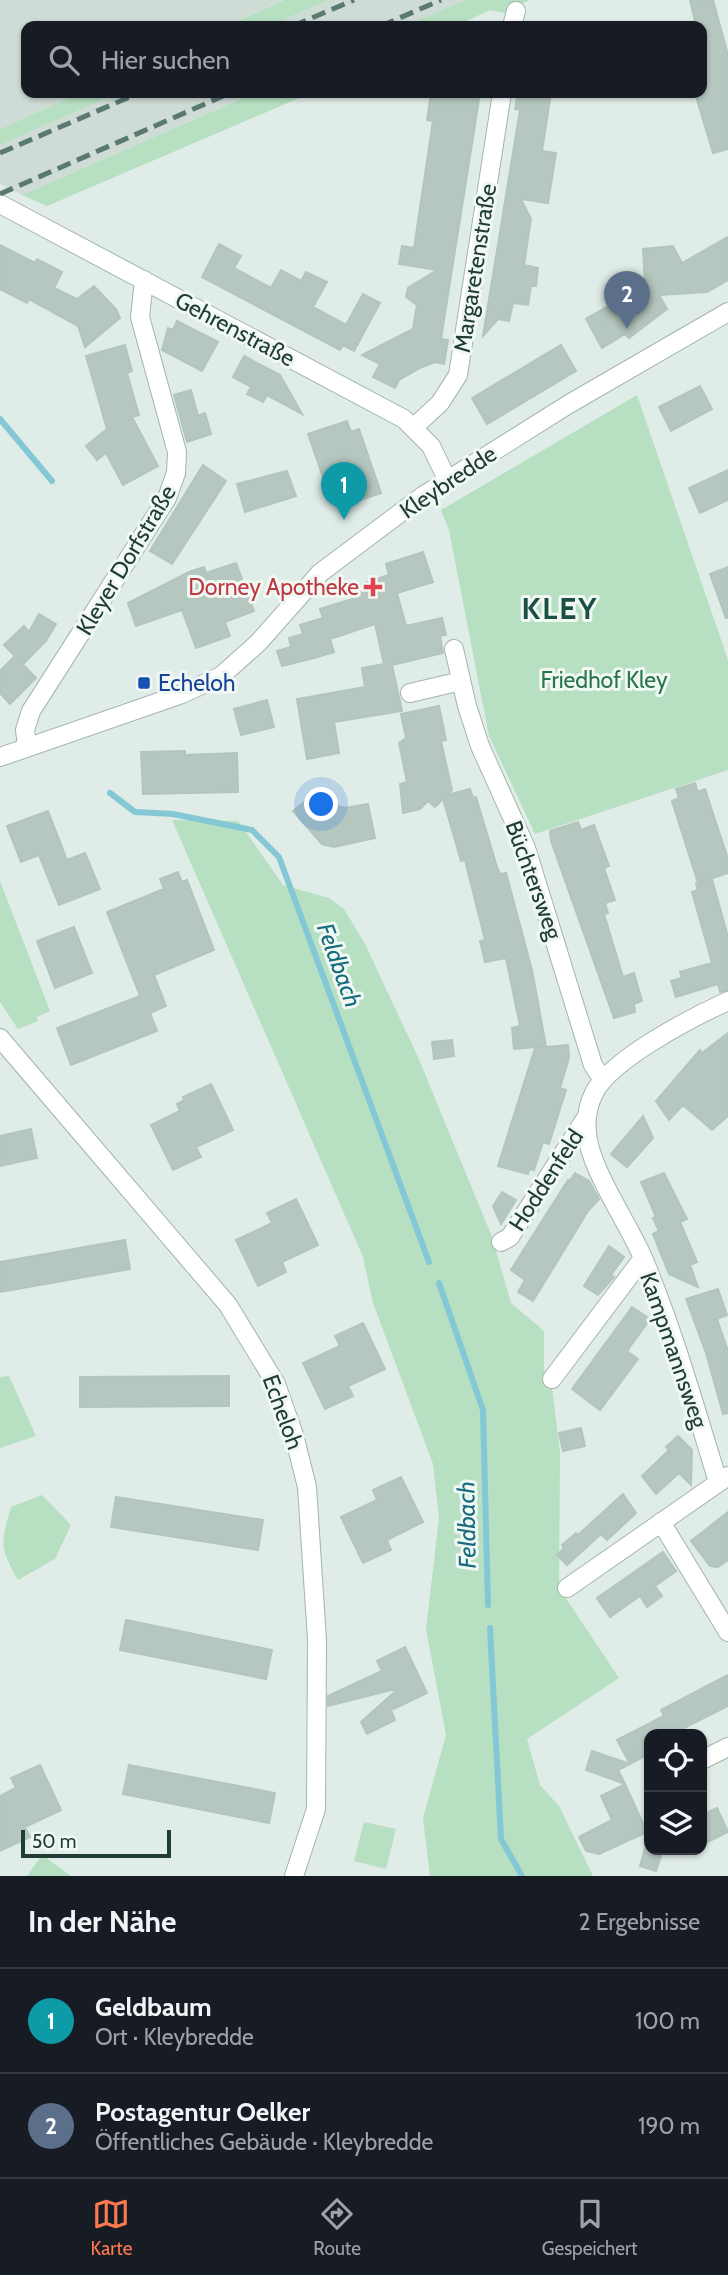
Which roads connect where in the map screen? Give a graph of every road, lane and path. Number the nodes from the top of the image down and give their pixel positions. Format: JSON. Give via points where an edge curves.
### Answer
{"nodes":[{"id":1,"x":501,"y":98,"type":"edge"},
{"id":2,"x":0,"y":204,"type":"edge"},
{"id":3,"x":144,"y":280,"type":"junction"},
{"id":4,"x":728,"y":312,"type":"edge"},
{"id":5,"x":414,"y":427,"type":"junction"},
{"id":6,"x":447,"y":479,"type":"junction"},
{"id":7,"x":454,"y":649,"type":"dead end"},
{"id":8,"x":461,"y":681,"type":"junction"},
{"id":9,"x":410,"y":693,"type":"dead end"},
{"id":10,"x":27,"y":747,"type":"junction"},
{"id":11,"x":0,"y":757,"type":"edge"},
{"id":12,"x":728,"y":1001,"type":"edge"},
{"id":13,"x":0,"y":1038,"type":"edge"},
{"id":14,"x":603,"y":1080,"type":"junction"},
{"id":15,"x":587,"y":1116,"type":"junction"},
{"id":16,"x":502,"y":1242,"type":"dead end"},
{"id":17,"x":643,"y":1258,"type":"junction"},
{"id":18,"x":552,"y":1380,"type":"dead end"},
{"id":19,"x":723,"y":1479,"type":"edge"},
{"id":20,"x":661,"y":1522,"type":"junction"},
{"id":21,"x":567,"y":1588,"type":"dead end"},
{"id":22,"x":725,"y":1627,"type":"edge"},
{"id":23,"x":728,"y":1747,"type":"edge"},
{"id":24,"x":707,"y":1758,"type":"edge"},
{"id":25,"x":294,"y":1876,"type":"edge"}],
"edges":[{"from":1,"to":5,"type":"street","name":"Margaretenstraße","via":[[458,375],[440,403]]},
{"from":2,"to":3,"type":"street","name":"Gehrenstraße"},
{"from":3,"to":5,"type":"street","name":"Gehrenstraße"},
{"from":3,"to":10,"type":"street","name":"Kleyer Dorfstraße","via":[[140,317],[177,452],[176,473],[167,499],[31,710],[25,730]]},
{"from":4,"to":6,"type":"street","name":"Kleybredde"},
{"from":5,"to":6,"type":"street","name":"Gehrenstraße"},
{"from":6,"to":10,"type":"street","name":"Kleybredde","via":[[320,573],[222,676]]},
{"from":7,"to":8,"type":"street","name":"Büchtersweg"},
{"from":8,"to":9,"type":"street"},
{"from":8,"to":14,"type":"street","name":"Büchtersweg","via":[[480,746],[526,848],[593,1065]]},
{"from":10,"to":11,"type":"street","name":"Kleybredde"},
{"from":12,"to":14,"type":"street","via":[[665,1033]]},
{"from":13,"to":25,"type":"street","name":"Echeloh","via":[[228,1305],[276,1384],[294,1434],[309,1511],[317,1765],[316,1809]]},
{"from":14,"to":15,"type":"street"},
{"from":15,"to":16,"type":"street","name":"Hoddenfeld","via":[[510,1237]]},
{"from":15,"to":17,"type":"street","name":"Kampmannsweg","via":[[590,1147]]},
{"from":17,"to":18,"type":"street","name":"Kampmannsweg"},
{"from":17,"to":19,"type":"street","name":"Kampmannsweg"},
{"from":19,"to":20,"type":"street"},
{"from":20,"to":21,"type":"street"},
{"from":20,"to":22,"type":"street"},
{"from":23,"to":24,"type":"street"}]}
